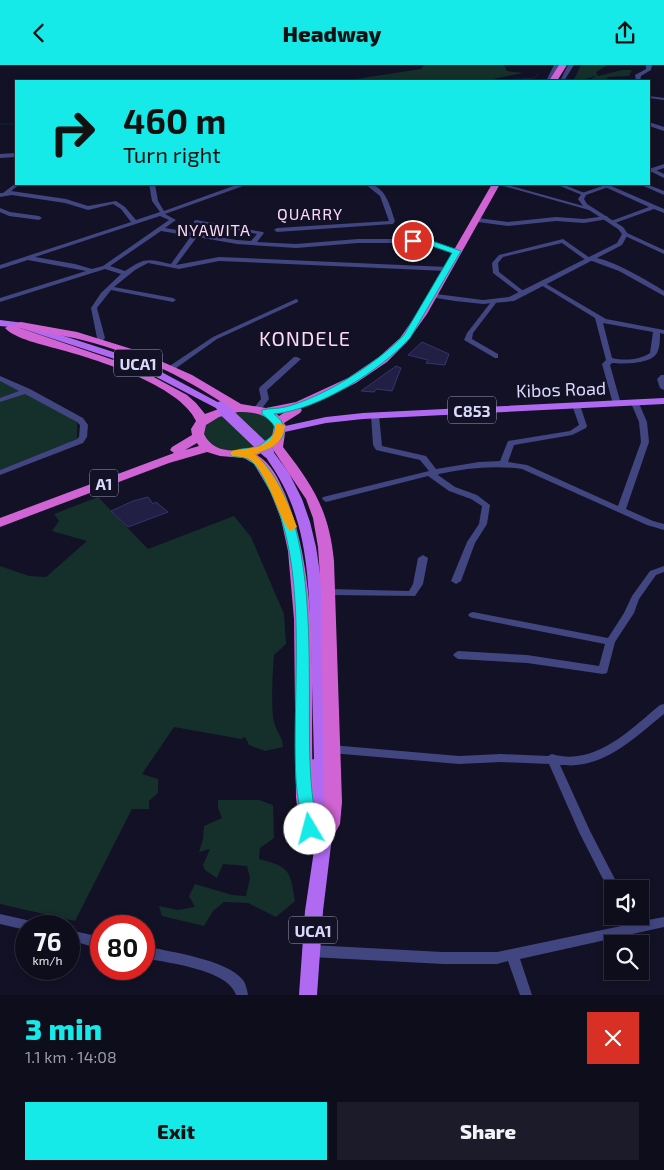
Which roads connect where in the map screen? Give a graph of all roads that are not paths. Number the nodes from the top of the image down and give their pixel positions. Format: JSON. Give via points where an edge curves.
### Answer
{"nodes":[{"id":1,"x":557,"y":65,"type":"edge"},
{"id":2,"x":565,"y":65,"type":"edge"},
{"id":3,"x":571,"y":65,"type":"edge"},
{"id":4,"x":649,"y":65,"type":"edge"},
{"id":5,"x":549,"y":80,"type":"edge"},
{"id":6,"x":554,"y":80,"type":"edge"},
{"id":7,"x":558,"y":80,"type":"edge"},
{"id":8,"x":563,"y":80,"type":"edge"},
{"id":9,"x":638,"y":80,"type":"edge"},
{"id":10,"x":650,"y":97,"type":"edge"},
{"id":11,"x":664,"y":99,"type":"edge"},
{"id":12,"x":650,"y":125,"type":"edge"},
{"id":13,"x":664,"y":129,"type":"edge"},
{"id":14,"x":15,"y":155,"type":"edge"},
{"id":15,"x":0,"y":156,"type":"edge"},
{"id":16,"x":664,"y":166,"type":"edge"},
{"id":17,"x":650,"y":171,"type":"edge"},
{"id":18,"x":664,"y":176,"type":"edge"},
{"id":19,"x":15,"y":185,"type":"edge"},
{"id":20,"x":152,"y":185,"type":"edge"},
{"id":21,"x":241,"y":185,"type":"edge"},
{"id":22,"x":370,"y":185,"type":"edge"},
{"id":23,"x":497,"y":185,"type":"edge"},
{"id":24,"x":497,"y":185,"type":"edge"},
{"id":25,"x":502,"y":185,"type":"edge"},
{"id":26,"x":561,"y":185,"type":"edge"},
{"id":27,"x":606,"y":185,"type":"edge"},
{"id":28,"x":644,"y":185,"type":"edge"},
{"id":29,"x":2,"y":193,"type":"edge"},
{"id":30,"x":664,"y":193,"type":"edge"},
{"id":31,"x":584,"y":194,"type":"junction"},
{"id":32,"x":653,"y":207,"type":"junction"},
{"id":33,"x":0,"y":209,"type":"edge"},
{"id":34,"x":591,"y":209,"type":"junction"},
{"id":35,"x":664,"y":211,"type":"edge"},
{"id":36,"x":161,"y":214,"type":"junction"},
{"id":37,"x":39,"y":218,"type":"dead end"},
{"id":38,"x":606,"y":218,"type":"junction"},
{"id":39,"x":478,"y":220,"type":"junction"},
{"id":40,"x":134,"y":222,"type":"junction"},
{"id":41,"x":196,"y":222,"type":"dead end"},
{"id":42,"x":613,"y":222,"type":"junction"},
{"id":43,"x":161,"y":229,"type":"junction"},
{"id":44,"x":277,"y":230,"type":"dead end"},
{"id":45,"x":624,"y":234,"type":"junction"},
{"id":46,"x":195,"y":235,"type":"junction"},
{"id":47,"x":253,"y":243,"type":"junction"},
{"id":48,"x":457,"y":251,"type":"junction"},
{"id":49,"x":664,"y":252,"type":"edge"},
{"id":50,"x":25,"y":258,"type":"junction"},
{"id":51,"x":591,"y":260,"type":"junction"},
{"id":52,"x":172,"y":266,"type":"junction"},
{"id":53,"x":0,"y":267,"type":"edge"},
{"id":54,"x":106,"y":267,"type":"junction"},
{"id":55,"x":447,"y":269,"type":"junction"},
{"id":56,"x":94,"y":271,"type":"junction"},
{"id":57,"x":127,"y":274,"type":"junction"},
{"id":58,"x":543,"y":284,"type":"junction"},
{"id":59,"x":110,"y":288,"type":"junction"},
{"id":60,"x":524,"y":294,"type":"junction"},
{"id":61,"x":664,"y":294,"type":"edge"},
{"id":62,"x":436,"y":296,"type":"junction"},
{"id":63,"x":0,"y":300,"type":"edge"},
{"id":64,"x":173,"y":300,"type":"dead end"},
{"id":65,"x":296,"y":301,"type":"dead end"},
{"id":66,"x":493,"y":303,"type":"junction"},
{"id":67,"x":598,"y":318,"type":"junction"},
{"id":68,"x":8,"y":325,"type":"edge"},
{"id":69,"x":660,"y":331,"type":"edge"},
{"id":70,"x":99,"y":342,"type":"junction"},
{"id":71,"x":495,"y":356,"type":"dead end"},
{"id":72,"x":297,"y":359,"type":"dead end"},
{"id":73,"x":610,"y":361,"type":"junction"},
{"id":74,"x":169,"y":369,"type":"junction"},
{"id":75,"x":664,"y":377,"type":"edge"},
{"id":76,"x":0,"y":378,"type":"edge"},
{"id":77,"x":664,"y":388,"type":"edge"},
{"id":78,"x":27,"y":391,"type":"junction"},
{"id":79,"x":0,"y":400,"type":"edge"},
{"id":80,"x":664,"y":401,"type":"edge"},
{"id":81,"x":634,"y":403,"type":"junction"},
{"id":82,"x":617,"y":404,"type":"junction"},
{"id":83,"x":576,"y":405,"type":"junction"},
{"id":84,"x":238,"y":407,"type":"junction"},
{"id":85,"x":261,"y":410,"type":"junction"},
{"id":86,"x":375,"y":415,"type":"junction"},
{"id":87,"x":202,"y":421,"type":"junction"},
{"id":88,"x":279,"y":429,"type":"junction"},
{"id":89,"x":199,"y":437,"type":"junction"},
{"id":90,"x":209,"y":447,"type":"junction"},
{"id":91,"x":235,"y":453,"type":"junction"},
{"id":92,"x":503,"y":464,"type":"junction"},
{"id":93,"x":0,"y":473,"type":"edge"},
{"id":94,"x":433,"y":473,"type":"junction"},
{"id":95,"x":326,"y":499,"type":"dead end"},
{"id":96,"x":621,"y":510,"type":"junction"},
{"id":97,"x":0,"y":519,"type":"edge"},
{"id":98,"x":0,"y":523,"type":"edge"},
{"id":99,"x":664,"y":527,"type":"edge"},
{"id":100,"x":306,"y":547,"type":"junction"},
{"id":101,"x":423,"y":558,"type":"dead end"},
{"id":102,"x":664,"y":569,"type":"edge"},
{"id":103,"x":456,"y":581,"type":"dead end"},
{"id":104,"x":329,"y":591,"type":"junction"},
{"id":105,"x":473,"y":615,"type":"dead end"},
{"id":106,"x":610,"y":642,"type":"junction"},
{"id":107,"x":458,"y":655,"type":"dead end"},
{"id":108,"x":664,"y":708,"type":"edge"},
{"id":109,"x":331,"y":749,"type":"junction"},
{"id":110,"x":552,"y":758,"type":"junction"},
{"id":111,"x":320,"y":839,"type":"junction"},
{"id":112,"x":609,"y":880,"type":"edge"},
{"id":113,"x":0,"y":919,"type":"edge"},
{"id":114,"x":15,"y":922,"type":"edge"},
{"id":115,"x":664,"y":922,"type":"edge"},
{"id":116,"x":632,"y":925,"type":"edge"},
{"id":117,"x":634,"y":929,"type":"junction"},
{"id":118,"x":311,"y":951,"type":"junction"},
{"id":119,"x":155,"y":955,"type":"edge"},
{"id":120,"x":513,"y":956,"type":"junction"},
{"id":121,"x":242,"y":995,"type":"edge"},
{"id":122,"x":308,"y":995,"type":"edge"},
{"id":123,"x":526,"y":995,"type":"edge"}],
"edges":[{"from":1,"to":5,"type":"street"},
{"from":2,"to":6,"type":"highway"},
{"from":2,"to":7,"type":"highway"},
{"from":3,"to":8,"type":"street"},
{"from":4,"to":9,"type":"street","via":[[648,70],[638,75]]},
{"from":10,"to":11,"type":"street"},
{"from":12,"to":13,"type":"street"},
{"from":14,"to":15,"type":"street"},
{"from":16,"to":17,"type":"street"},
{"from":17,"to":18,"type":"street"},
{"from":19,"to":29,"type":"street"},
{"from":20,"to":36,"type":"street"},
{"from":21,"to":36,"type":"street"},
{"from":22,"to":44,"type":"street","via":[[385,197],[390,223]]},
{"from":23,"to":39,"type":"highway","number":"A1"},
{"from":24,"to":48,"type":"highway"},
{"from":25,"to":34,"type":"street"},
{"from":26,"to":31,"type":"street"},
{"from":27,"to":31,"type":"street"},
{"from":27,"to":32,"type":"street"},
{"from":28,"to":30,"type":"street"},
{"from":29,"to":40,"type":"street","via":[[65,201],[88,208],[114,202]]},
{"from":31,"to":34,"type":"street","via":[[582,202]]},
{"from":32,"to":35,"type":"street"},
{"from":32,"to":42,"type":"street"},
{"from":33,"to":37,"type":"street","via":[[9,214]]},
{"from":34,"to":38,"type":"street"},
{"from":36,"to":40,"type":"street"},
{"from":36,"to":43,"type":"street","via":[[173,219]]},
{"from":38,"to":39,"type":"street","via":[[508,224]]},
{"from":38,"to":42,"type":"street"},
{"from":39,"to":62,"type":"highway","number":"A1"},
{"from":40,"to":50,"type":"street"},
{"from":41,"to":47,"type":"street","via":[[260,233]]},
{"from":42,"to":45,"type":"street"},
{"from":43,"to":46,"type":"street"},
{"from":43,"to":54,"type":"street"},
{"from":45,"to":49,"type":"street"},
{"from":45,"to":51,"type":"street","via":[[620,244]]},
{"from":46,"to":47,"type":"street"},
{"from":46,"to":52,"type":"street"},
{"from":47,"to":48,"type":"street","via":[[304,245],[419,241]]},
{"from":48,"to":55,"type":"highway"},
{"from":50,"to":53,"type":"street"},
{"from":50,"to":56,"type":"street"},
{"from":51,"to":58,"type":"street"},
{"from":51,"to":60,"type":"street","via":[[563,241],[501,256],[495,263],[496,273]]},
{"from":51,"to":61,"type":"street","via":[[625,271]]},
{"from":52,"to":55,"type":"street","via":[[219,259]]},
{"from":52,"to":57,"type":"street","via":[[147,261]]},
{"from":54,"to":56,"type":"street"},
{"from":54,"to":57,"type":"street"},
{"from":55,"to":85,"type":"highway","via":[[411,332],[382,359],[313,401],[287,410]]},
{"from":56,"to":63,"type":"street"},
{"from":57,"to":59,"type":"street"},
{"from":58,"to":60,"type":"street"},
{"from":58,"to":67,"type":"street"},
{"from":59,"to":64,"type":"street"},
{"from":59,"to":70,"type":"street","via":[[94,308],[101,338]]},
{"from":60,"to":66,"type":"street"},
{"from":62,"to":66,"type":"street"},
{"from":62,"to":88,"type":"highway","number":"A1","via":[[400,348],[376,367],[290,413]]},
{"from":65,"to":74,"type":"street","via":[[215,338]]},
{"from":66,"to":71,"type":"street","via":[[468,340]]},
{"from":67,"to":69,"type":"street","via":[[614,324]]},
{"from":67,"to":73,"type":"street"},
{"from":68,"to":70,"type":"highway","via":[[54,331]]},
{"from":68,"to":87,"type":"highway","via":[[28,337],[98,357],[150,378],[189,401]]},
{"from":68,"to":100,"type":"main road","number":"UCA1","via":[[118,358],[156,374],[226,417],[266,457]]},
{"from":69,"to":73,"type":"street","via":[[650,356]]},
{"from":70,"to":74,"type":"highway"},
{"from":72,"to":85,"type":"street","via":[[263,389],[265,399]]},
{"from":73,"to":82,"type":"street","via":[[606,364]]},
{"from":74,"to":84,"type":"highway"},
{"from":75,"to":77,"type":"street","via":[[661,379]]},
{"from":76,"to":78,"type":"street"},
{"from":78,"to":79,"type":"street"},
{"from":78,"to":93,"type":"street","via":[[80,420],[84,425],[83,437]]},
{"from":80,"to":81,"type":"main road","name":"Kibos Road","number":"C853"},
{"from":81,"to":82,"type":"main road","name":"Kibos Road","number":"C853"},
{"from":81,"to":96,"type":"street","via":[[646,435]]},
{"from":82,"to":83,"type":"main road","name":"Kibos Road","number":"C853"},
{"from":83,"to":86,"type":"main road","name":"Kibos Road","number":"C853"},
{"from":83,"to":92,"type":"street","via":[[584,426],[572,433],[511,443]]},
{"from":84,"to":85,"type":"highway"},
{"from":84,"to":87,"type":"highway","via":[[213,413]]},
{"from":85,"to":88,"type":"highway"},
{"from":86,"to":88,"type":"main road","name":"Kibos Road","number":"C853"},
{"from":86,"to":94,"type":"street","via":[[377,445],[423,458]]},
{"from":87,"to":89,"type":"highway"},
{"from":88,"to":91,"type":"highway","number":"A1","via":[[262,449]]},
{"from":88,"to":104,"type":"highway","via":[[277,447],[293,467],[320,517]]},
{"from":89,"to":90,"type":"highway"},
{"from":89,"to":97,"type":"highway","number":"A1","via":[[162,457]]},
{"from":90,"to":91,"type":"highway","number":"A1"},
{"from":90,"to":98,"type":"highway","number":"A1","via":[[164,460]]},
{"from":91,"to":111,"type":"highway","via":[[251,456],[263,467],[282,502],[292,534],[301,607],[304,781],[310,829]]},
{"from":92,"to":94,"type":"street"},
{"from":92,"to":96,"type":"street","via":[[524,467]]},
{"from":94,"to":95,"type":"street"},
{"from":94,"to":103,"type":"street","via":[[452,489],[486,505],[483,523],[471,542]]},
{"from":96,"to":99,"type":"street"},
{"from":100,"to":111,"type":"main road","number":"UCA1"},
{"from":100,"to":111,"type":"main road","number":"UCA1","via":[[316,593],[323,777]]},
{"from":101,"to":104,"type":"street","via":[[418,584],[412,594]]},
{"from":102,"to":106,"type":"street","via":[[656,570],[643,584]]},
{"from":104,"to":109,"type":"highway"},
{"from":105,"to":106,"type":"street"},
{"from":106,"to":107,"type":"street","via":[[601,671],[527,659]]},
{"from":108,"to":110,"type":"street","via":[[627,740],[608,751],[577,761]]},
{"from":109,"to":110,"type":"street","via":[[459,760]]},
{"from":109,"to":111,"type":"highway","via":[[331,825]]},
{"from":110,"to":112,"type":"street"},
{"from":111,"to":118,"type":"main road","number":"UCA1"},
{"from":113,"to":114,"type":"street"},
{"from":115,"to":117,"type":"street"},
{"from":116,"to":117,"type":"street"},
{"from":117,"to":120,"type":"street"},
{"from":118,"to":120,"type":"street","via":[[443,958]]},
{"from":118,"to":122,"type":"main road","number":"UCA1"},
{"from":119,"to":121,"type":"street","via":[[229,975],[239,984]]},
{"from":120,"to":123,"type":"street"}]}
